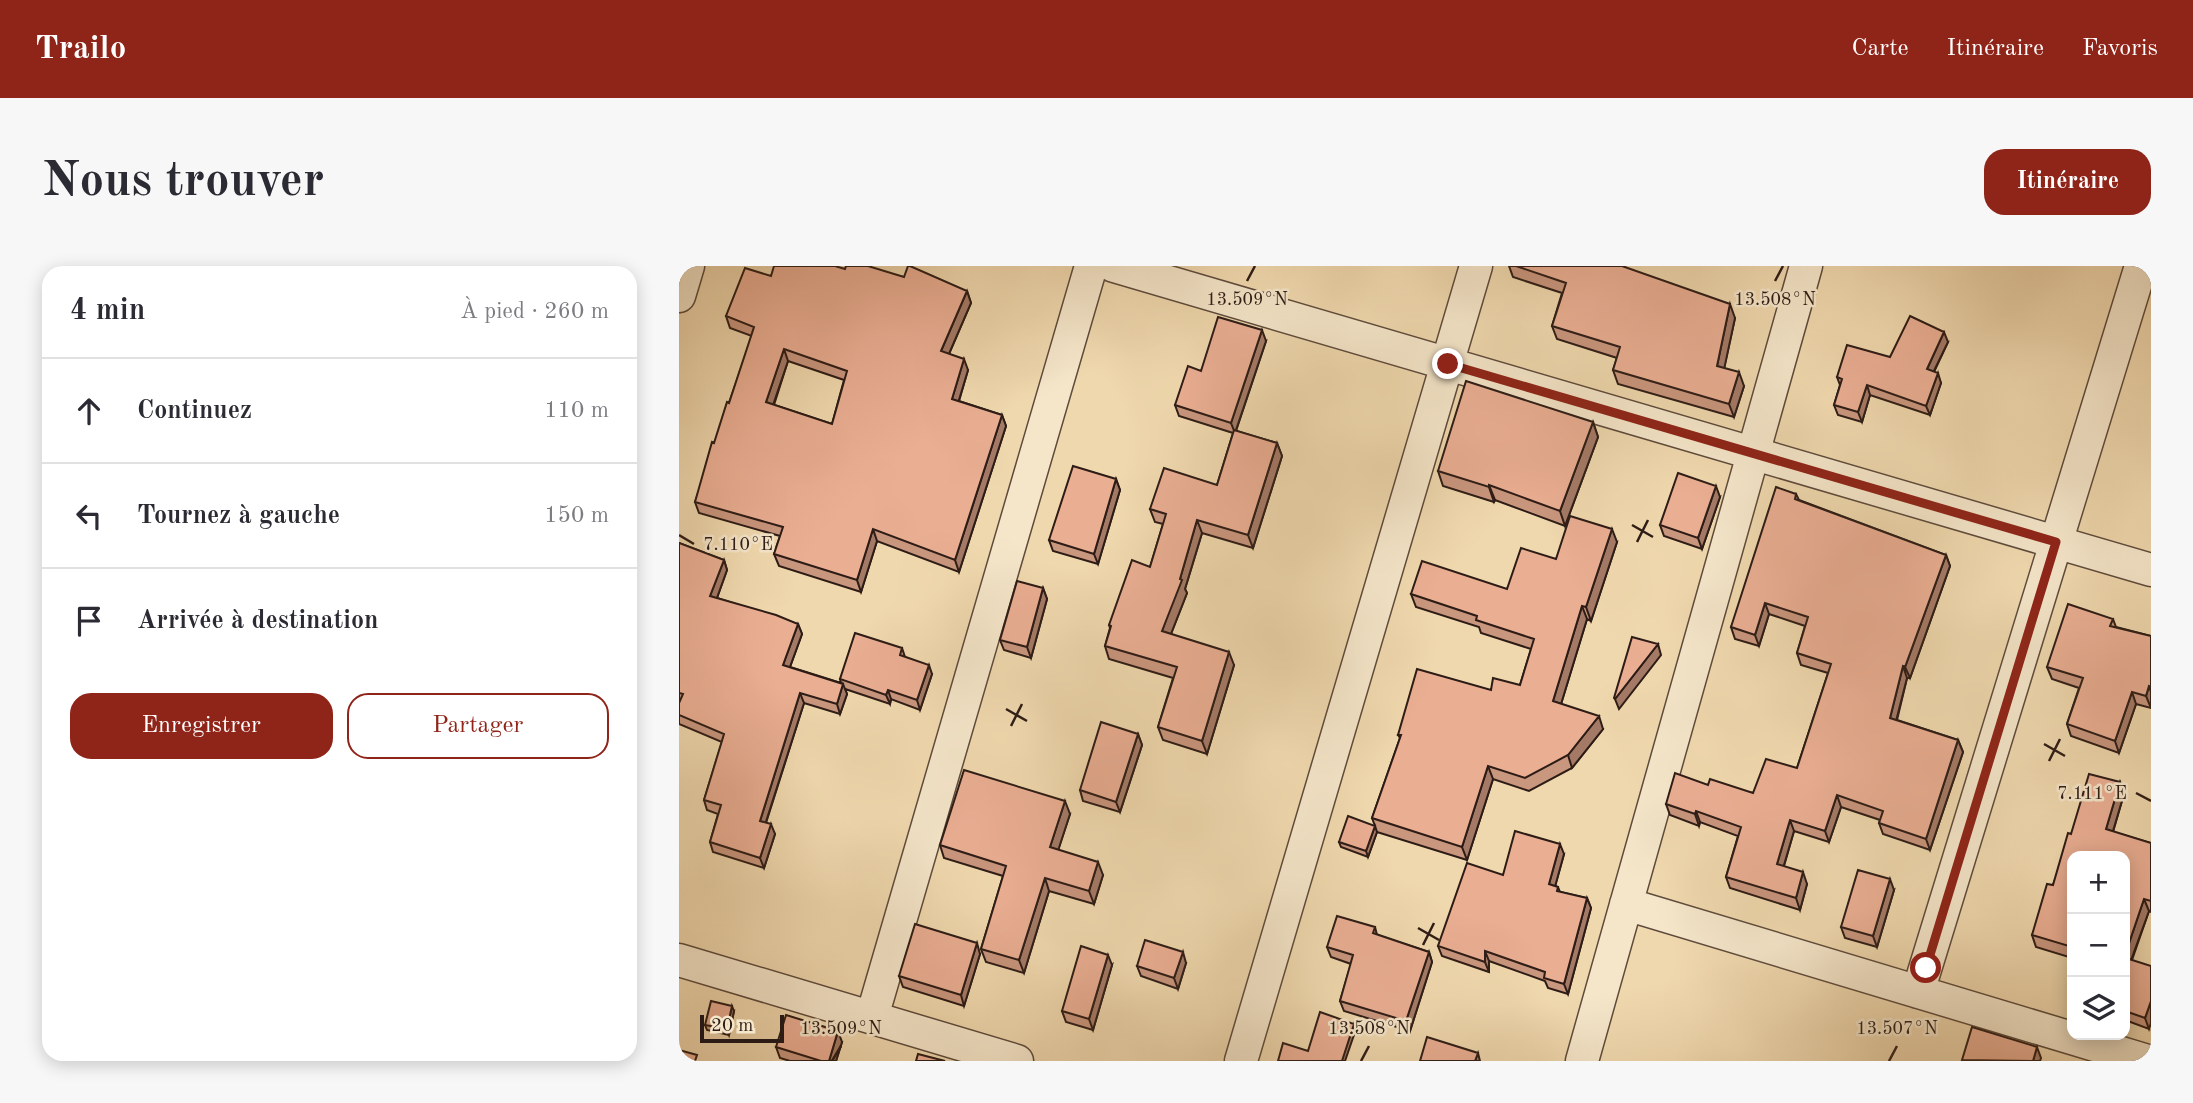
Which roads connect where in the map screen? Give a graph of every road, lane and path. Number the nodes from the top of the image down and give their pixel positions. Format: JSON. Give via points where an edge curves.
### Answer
{"nodes":[{"id":1,"x":688,"y":266,"type":"edge"},
{"id":2,"x":1091,"y":266,"type":"edge"},
{"id":3,"x":1114,"y":266,"type":"edge"},
{"id":4,"x":1476,"y":266,"type":"edge"},
{"id":5,"x":1806,"y":266,"type":"edge"},
{"id":6,"x":2141,"y":266,"type":"edge"},
{"id":7,"x":679,"y":296,"type":"edge"},
{"id":8,"x":1448,"y":364,"type":"junction"},
{"id":9,"x":1753,"y":454,"type":"junction"},
{"id":10,"x":2056,"y":542,"type":"junction"},
{"id":11,"x":2151,"y":570,"type":"edge"},
{"id":12,"x":1626,"y":904,"type":"junction"},
{"id":13,"x":679,"y":960,"type":"edge"},
{"id":14,"x":1918,"y":992,"type":"junction"},
{"id":15,"x":872,"y":1017,"type":"junction"},
{"id":16,"x":1017,"y":1061,"type":"edge"},
{"id":17,"x":1241,"y":1061,"type":"edge"},
{"id":18,"x":1582,"y":1061,"type":"edge"},
{"id":19,"x":2148,"y":1061,"type":"edge"}],
"edges":[{"from":1,"to":7,"type":"street"},
{"from":2,"to":15,"type":"street"},
{"from":3,"to":8,"type":"street"},
{"from":4,"to":8,"type":"street"},
{"from":5,"to":9,"type":"street"},
{"from":6,"to":10,"type":"street"},
{"from":8,"to":9,"type":"street"},
{"from":8,"to":17,"type":"street"},
{"from":9,"to":10,"type":"street"},
{"from":9,"to":12,"type":"street"},
{"from":10,"to":11,"type":"street"},
{"from":10,"to":14,"type":"street"},
{"from":12,"to":14,"type":"street"},
{"from":12,"to":18,"type":"street"},
{"from":13,"to":15,"type":"street"},
{"from":14,"to":19,"type":"street"},
{"from":15,"to":16,"type":"street"}]}
